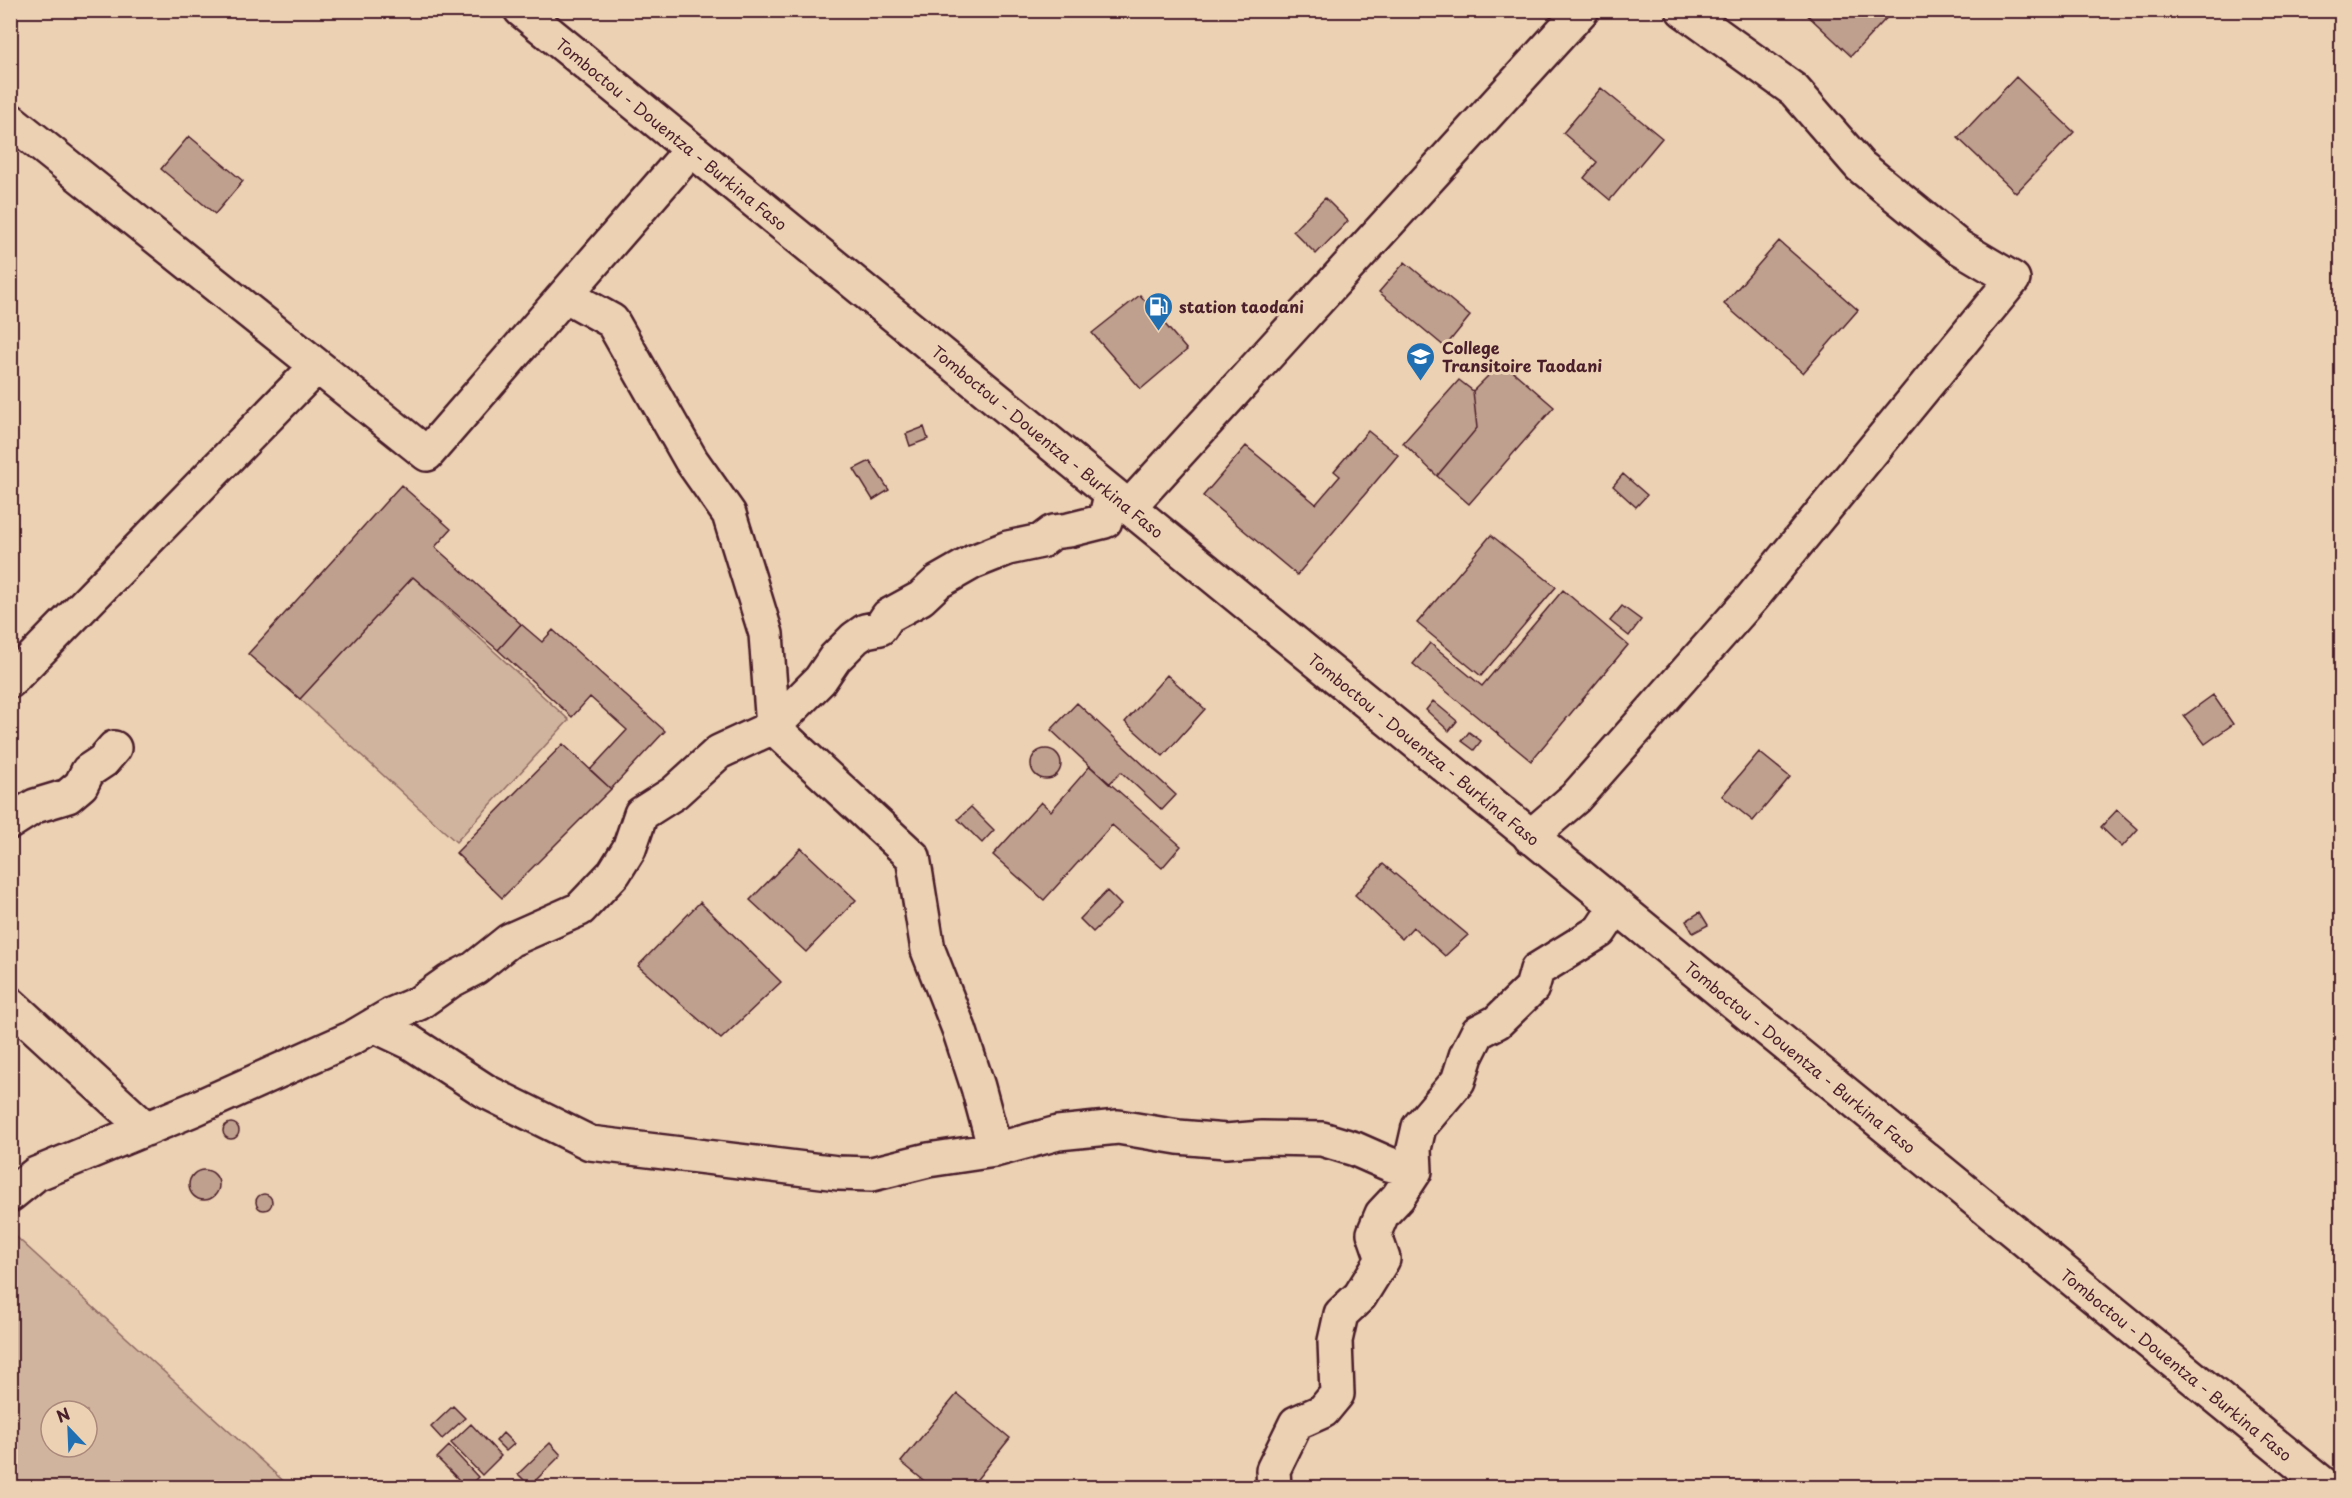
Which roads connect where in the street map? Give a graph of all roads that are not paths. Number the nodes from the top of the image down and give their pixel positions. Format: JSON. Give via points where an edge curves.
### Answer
{"nodes":[{"id":1,"x":521,"y":10,"type":"edge"},
{"id":2,"x":1582,"y":10,"type":"edge"},
{"id":3,"x":1683,"y":10,"type":"edge"},
{"id":4,"x":10,"y":120,"type":"edge"},
{"id":5,"x":691,"y":150,"type":"junction"},
{"id":6,"x":565,"y":295,"type":"junction"},
{"id":7,"x":317,"y":366,"type":"junction"},
{"id":8,"x":1119,"y":502,"type":"junction"},
{"id":9,"x":10,"y":681,"type":"edge"},
{"id":10,"x":773,"y":727,"type":"junction"},
{"id":11,"x":114,"y":748,"type":"dead end"},
{"id":12,"x":10,"y":822,"type":"edge"},
{"id":13,"x":1530,"y":837,"type":"junction"},
{"id":14,"x":1616,"y":907,"type":"junction"},
{"id":15,"x":10,"y":1004,"type":"edge"},
{"id":16,"x":374,"y":1025,"type":"junction"},
{"id":17,"x":146,"y":1129,"type":"junction"},
{"id":18,"x":995,"y":1150,"type":"junction"},
{"id":19,"x":1414,"y":1171,"type":"junction"},
{"id":20,"x":10,"y":1195,"type":"edge"},
{"id":21,"x":1274,"y":1488,"type":"edge"},
{"id":22,"x":2328,"y":1488,"type":"edge"}],
"edges":[{"from":1,"to":5,"type":"street","name":"Tomboctou - Douentza - Burkina Faso"},
{"from":2,"to":8,"type":"street"},
{"from":3,"to":13,"type":"street","via":[[1794,90],[1860,166],[1959,247],[2013,279],[1752,598],[1575,798]]},
{"from":4,"to":7,"type":"street"},
{"from":5,"to":6,"type":"street"},
{"from":5,"to":8,"type":"street","name":"Tomboctou - Douentza - Burkina Faso"},
{"from":6,"to":7,"type":"street","via":[[427,454]]},
{"from":6,"to":10,"type":"street","via":[[612,321],[691,460],[729,514],[766,634]]},
{"from":7,"to":9,"type":"street"},
{"from":8,"to":10,"type":"street","via":[[1105,521],[1053,532],[1041,541],[991,554],[938,582],[921,598],[888,616],[880,628],[865,631]]},
{"from":8,"to":13,"type":"street","name":"Tomboctou - Douentza - Burkina Faso"},
{"from":10,"to":16,"type":"street","via":[[719,752],[674,793],[641,814],[629,849],[614,873],[580,909],[510,940],[475,968],[419,1003]]},
{"from":10,"to":18,"type":"street","via":[[913,857],[928,950],[959,1029]]},
{"from":11,"to":12,"type":"street","via":[[68,796],[35,807]]},
{"from":13,"to":14,"type":"street","name":"Tomboctou - Douentza - Burkina Faso"},
{"from":14,"to":19,"type":"street","via":[[1600,932],[1537,970],[1532,988],[1497,1022],[1478,1032],[1458,1081],[1419,1127]]},
{"from":14,"to":22,"type":"street","name":"Tomboctou - Douentza - Burkina Faso"},
{"from":15,"to":17,"type":"street"},
{"from":16,"to":17,"type":"street"},
{"from":16,"to":18,"type":"street","via":[[410,1042],[487,1092],[590,1143],[861,1174]]},
{"from":17,"to":20,"type":"street","via":[[36,1174]]},
{"from":18,"to":19,"type":"street","via":[[1059,1133],[1118,1127],[1226,1141],[1322,1139]]},
{"from":19,"to":21,"type":"street","via":[[1382,1214],[1374,1233],[1383,1259],[1360,1296],[1341,1314],[1335,1341],[1337,1394],[1323,1411],[1296,1423],[1273,1470]]}]}
